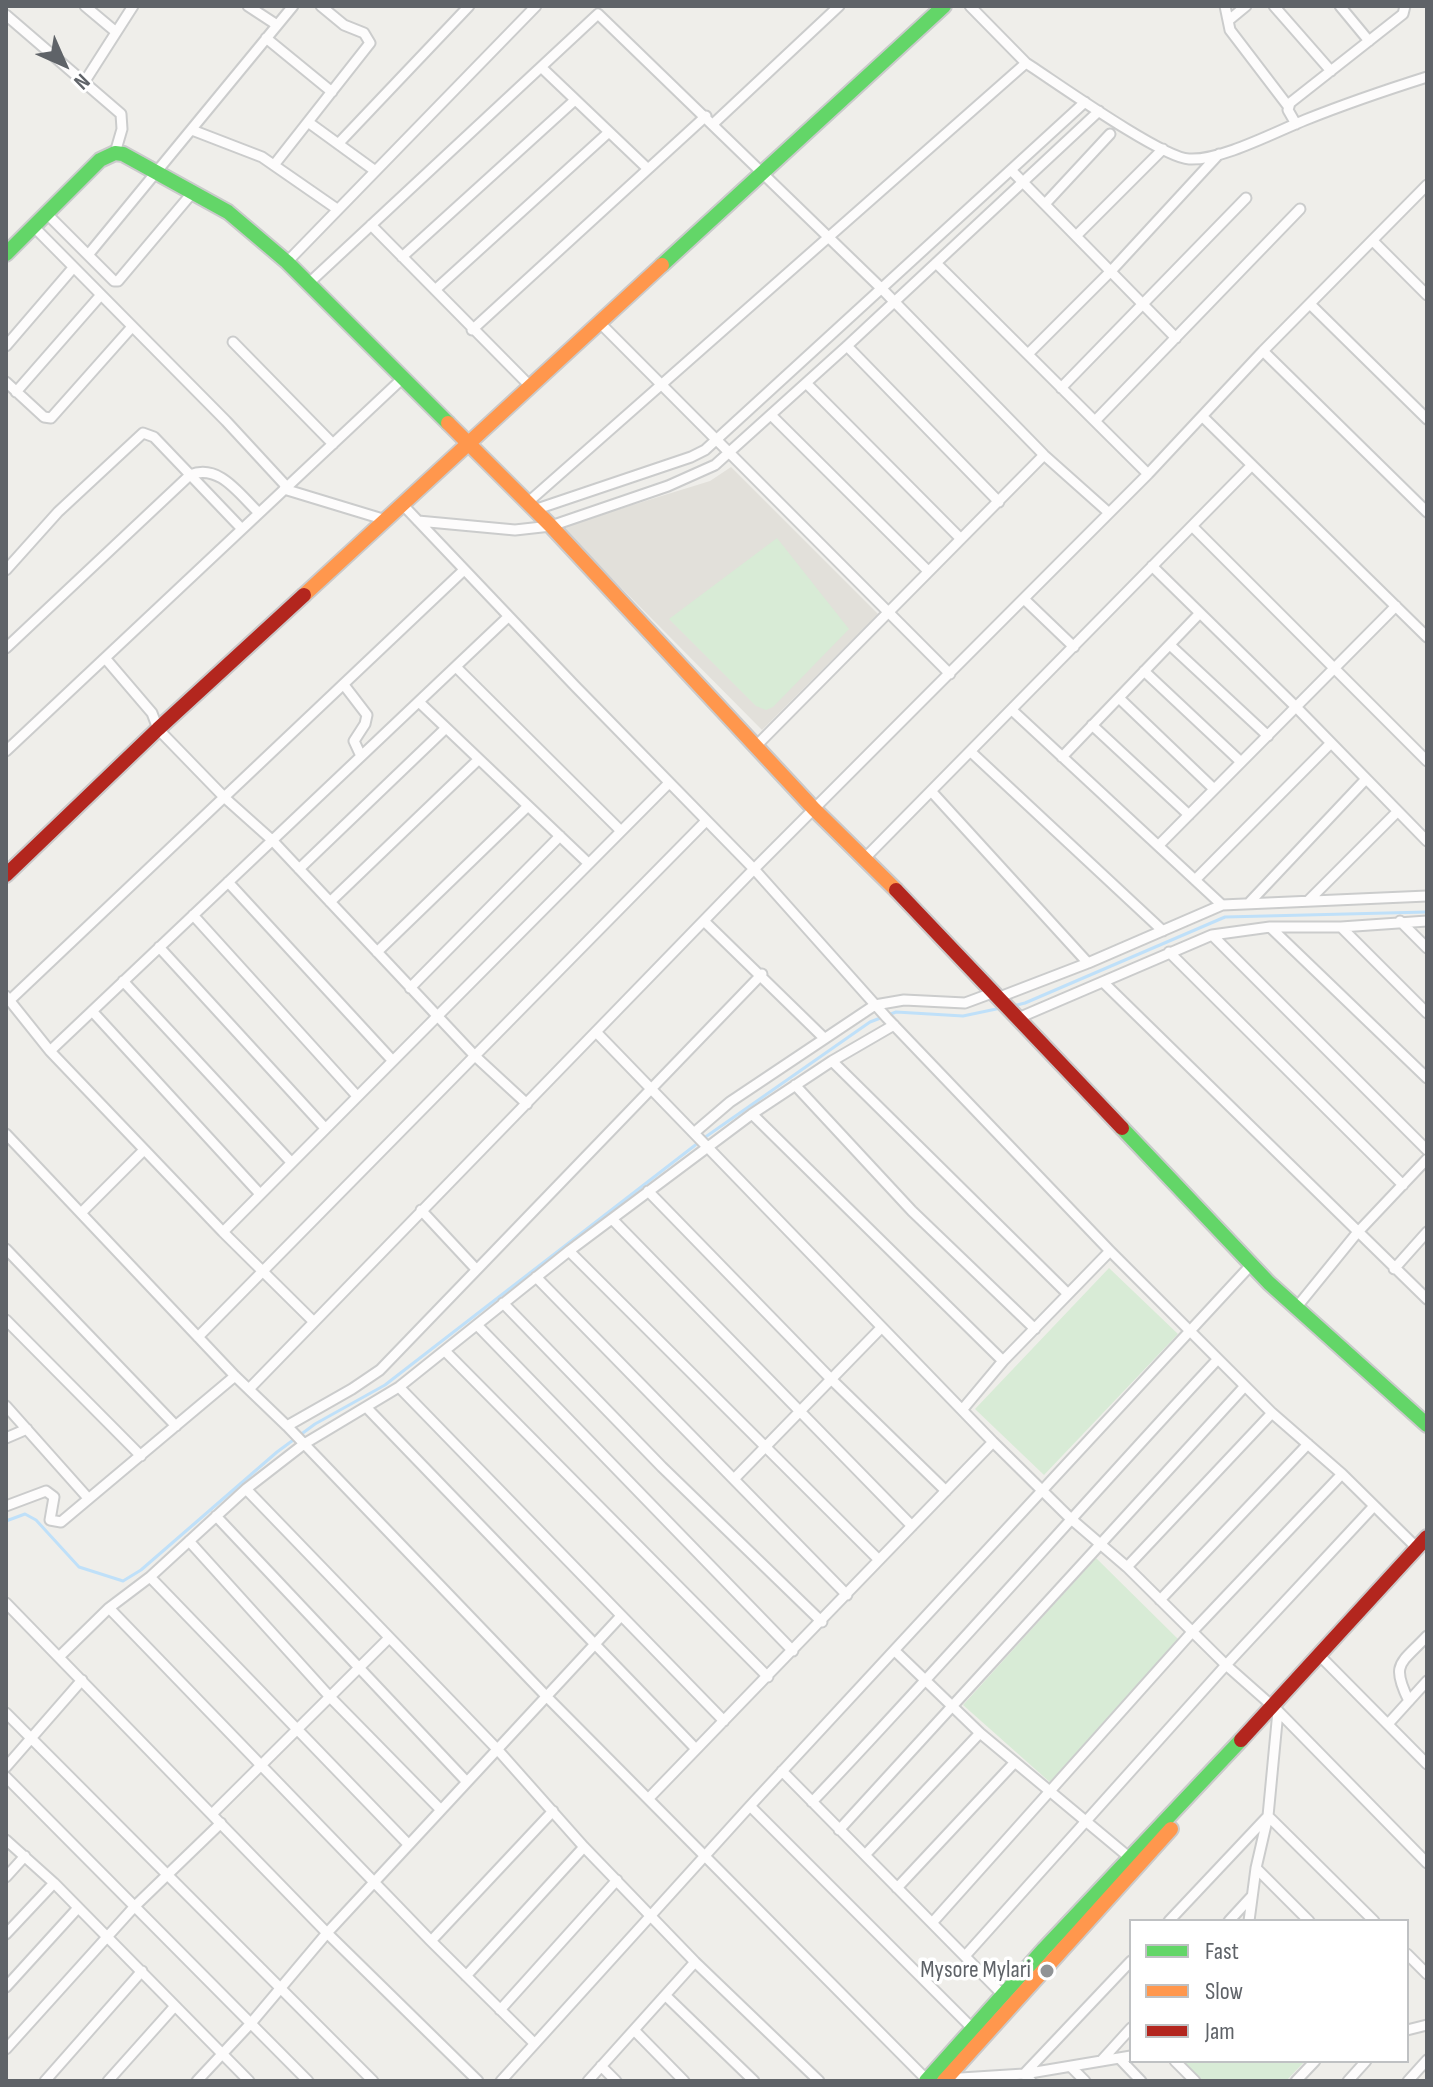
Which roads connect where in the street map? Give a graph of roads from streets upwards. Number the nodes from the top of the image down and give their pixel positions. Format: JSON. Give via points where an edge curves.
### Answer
{"nodes":[{"id":1,"x":85,"y":6,"type":"edge"},
{"id":2,"x":133,"y":6,"type":"edge"},
{"id":3,"x":248,"y":6,"type":"edge"},
{"id":4,"x":293,"y":6,"type":"edge"},
{"id":5,"x":321,"y":6,"type":"edge"},
{"id":6,"x":469,"y":6,"type":"edge"},
{"id":7,"x":536,"y":6,"type":"edge"},
{"id":8,"x":839,"y":6,"type":"edge"},
{"id":9,"x":944,"y":6,"type":"edge"},
{"id":10,"x":970,"y":6,"type":"edge"},
{"id":11,"x":1225,"y":6,"type":"edge"},
{"id":12,"x":1246,"y":6,"type":"edge"},
{"id":13,"x":1274,"y":6,"type":"edge"},
{"id":14,"x":1340,"y":6,"type":"edge"},
{"id":15,"x":1405,"y":6,"type":"edge"},
{"id":16,"x":595,"y":10,"type":"edge"},
{"id":17,"x":6,"y":15,"type":"edge"},
{"id":18,"x":1229,"y":20,"type":"junction"},
{"id":19,"x":277,"y":25,"type":"junction"},
{"id":20,"x":116,"y":32,"type":"junction"},
{"id":21,"x":266,"y":38,"type":"junction"},
{"id":22,"x":1369,"y":41,"type":"junction"},
{"id":23,"x":1026,"y":63,"type":"junction"},
{"id":24,"x":541,"y":67,"type":"junction"},
{"id":25,"x":1331,"y":71,"type":"junction"},
{"id":26,"x":1427,"y":77,"type":"edge"},
{"id":27,"x":85,"y":81,"type":"junction"},
{"id":28,"x":332,"y":92,"type":"junction"},
{"id":29,"x":575,"y":100,"type":"junction"},
{"id":30,"x":1085,"y":102,"type":"junction"},
{"id":31,"x":1288,"y":106,"type":"junction"},
{"id":32,"x":1099,"y":111,"type":"junction"},
{"id":33,"x":709,"y":120,"type":"junction"},
{"id":34,"x":308,"y":122,"type":"junction"},
{"id":35,"x":1296,"y":124,"type":"junction"},
{"id":36,"x":192,"y":130,"type":"junction"},
{"id":37,"x":609,"y":132,"type":"junction"},
{"id":38,"x":1110,"y":134,"type":"dead end"},
{"id":39,"x":338,"y":144,"type":"junction"},
{"id":40,"x":1163,"y":149,"type":"junction"},
{"id":41,"x":115,"y":153,"type":"junction"},
{"id":42,"x":1219,"y":154,"type":"junction"},
{"id":43,"x":274,"y":165,"type":"junction"},
{"id":44,"x":648,"y":169,"type":"junction"},
{"id":45,"x":374,"y":170,"type":"junction"},
{"id":46,"x":1011,"y":170,"type":"junction"},
{"id":47,"x":157,"y":172,"type":"junction"},
{"id":48,"x":762,"y":174,"type":"junction"},
{"id":49,"x":1022,"y":182,"type":"junction"},
{"id":50,"x":1427,"y":185,"type":"edge"},
{"id":51,"x":193,"y":192,"type":"junction"},
{"id":52,"x":1246,"y":198,"type":"dead end"},
{"id":53,"x":1045,"y":204,"type":"junction"},
{"id":54,"x":337,"y":209,"type":"junction"},
{"id":55,"x":1300,"y":209,"type":"dead end"},
{"id":56,"x":46,"y":213,"type":"junction"},
{"id":57,"x":371,"y":225,"type":"junction"},
{"id":58,"x":33,"y":226,"type":"junction"},
{"id":59,"x":829,"y":236,"type":"junction"},
{"id":60,"x":1076,"y":236,"type":"junction"},
{"id":61,"x":1373,"y":241,"type":"junction"},
{"id":62,"x":6,"y":254,"type":"edge"},
{"id":63,"x":88,"y":255,"type":"junction"},
{"id":64,"x":402,"y":257,"type":"junction"},
{"id":65,"x":287,"y":262,"type":"junction"},
{"id":66,"x":936,"y":263,"type":"junction"},
{"id":67,"x":73,"y":268,"type":"junction"},
{"id":68,"x":1112,"y":270,"type":"junction"},
{"id":69,"x":309,"y":283,"type":"junction"},
{"id":70,"x":882,"y":289,"type":"junction"},
{"id":71,"x":435,"y":290,"type":"junction"},
{"id":72,"x":1427,"y":295,"type":"edge"},
{"id":73,"x":100,"y":296,"type":"junction"},
{"id":74,"x":894,"y":302,"type":"junction"},
{"id":75,"x":1142,"y":304,"type":"junction"},
{"id":76,"x":1311,"y":305,"type":"junction"},
{"id":77,"x":600,"y":323,"type":"junction"},
{"id":78,"x":131,"y":328,"type":"junction"},
{"id":79,"x":472,"y":330,"type":"junction"},
{"id":80,"x":1176,"y":338,"type":"junction"},
{"id":81,"x":233,"y":342,"type":"dead end"},
{"id":82,"x":6,"y":346,"type":"edge"},
{"id":83,"x":847,"y":346,"type":"junction"},
{"id":84,"x":1263,"y":351,"type":"junction"},
{"id":85,"x":1028,"y":354,"type":"junction"},
{"id":86,"x":404,"y":377,"type":"junction"},
{"id":87,"x":6,"y":382,"type":"edge"},
{"id":88,"x":806,"y":383,"type":"junction"},
{"id":89,"x":662,"y":385,"type":"junction"},
{"id":90,"x":531,"y":387,"type":"junction"},
{"id":91,"x":1061,"y":388,"type":"junction"},
{"id":92,"x":16,"y":392,"type":"junction"},
{"id":93,"x":771,"y":415,"type":"junction"},
{"id":94,"x":1203,"y":417,"type":"junction"},
{"id":95,"x":1427,"y":419,"type":"edge"},
{"id":96,"x":1096,"y":420,"type":"junction"},
{"id":97,"x":717,"y":440,"type":"junction"},
{"id":98,"x":333,"y":444,"type":"junction"},
{"id":99,"x":468,"y":444,"type":"junction"},
{"id":100,"x":730,"y":453,"type":"junction"},
{"id":101,"x":1044,"y":455,"type":"junction"},
{"id":102,"x":1252,"y":465,"type":"junction"},
{"id":103,"x":1148,"y":474,"type":"junction"},
{"id":104,"x":190,"y":475,"type":"junction"},
{"id":105,"x":286,"y":488,"type":"junction"},
{"id":106,"x":999,"y":502,"type":"junction"},
{"id":107,"x":402,"y":504,"type":"junction"},
{"id":108,"x":530,"y":507,"type":"junction"},
{"id":109,"x":1108,"y":512,"type":"junction"},
{"id":110,"x":1427,"y":512,"type":"edge"},
{"id":111,"x":259,"y":513,"type":"junction"},
{"id":112,"x":386,"y":520,"type":"junction"},
{"id":113,"x":418,"y":521,"type":"junction"},
{"id":114,"x":551,"y":526,"type":"junction"},
{"id":115,"x":1192,"y":526,"type":"junction"},
{"id":116,"x":242,"y":529,"type":"junction"},
{"id":117,"x":961,"y":539,"type":"junction"},
{"id":118,"x":1152,"y":566,"type":"junction"},
{"id":119,"x":6,"y":570,"type":"edge"},
{"id":120,"x":464,"y":570,"type":"junction"},
{"id":121,"x":928,"y":571,"type":"junction"},
{"id":122,"x":1024,"y":599,"type":"junction"},
{"id":123,"x":1396,"y":606,"type":"junction"},
{"id":124,"x":888,"y":611,"type":"junction"},
{"id":125,"x":1200,"y":613,"type":"junction"},
{"id":126,"x":508,"y":617,"type":"junction"},
{"id":127,"x":1427,"y":637,"type":"edge"},
{"id":128,"x":1170,"y":645,"type":"junction"},
{"id":129,"x":1074,"y":647,"type":"junction"},
{"id":130,"x":6,"y":648,"type":"edge"},
{"id":131,"x":105,"y":658,"type":"junction"},
{"id":132,"x":456,"y":667,"type":"junction"},
{"id":133,"x":1335,"y":668,"type":"junction"},
{"id":134,"x":1144,"y":671,"type":"junction"},
{"id":135,"x":950,"y":674,"type":"junction"},
{"id":136,"x":344,"y":685,"type":"junction"},
{"id":137,"x":1119,"y":698,"type":"junction"},
{"id":138,"x":419,"y":702,"type":"junction"},
{"id":139,"x":1296,"y":707,"type":"junction"},
{"id":140,"x":1013,"y":711,"type":"junction"},
{"id":141,"x":1092,"y":725,"type":"junction"},
{"id":142,"x":446,"y":728,"type":"junction"},
{"id":143,"x":158,"y":729,"type":"junction"},
{"id":144,"x":1268,"y":736,"type":"junction"},
{"id":145,"x":1331,"y":743,"type":"junction"},
{"id":146,"x":756,"y":746,"type":"junction"},
{"id":147,"x":6,"y":751,"type":"edge"},
{"id":148,"x":971,"y":752,"type":"junction"},
{"id":149,"x":361,"y":756,"type":"junction"},
{"id":150,"x":1062,"y":757,"type":"junction"},
{"id":151,"x":479,"y":759,"type":"junction"},
{"id":152,"x":1427,"y":761,"type":"edge"},
{"id":153,"x":1241,"y":762,"type":"junction"},
{"id":154,"x":1366,"y":779,"type":"junction"},
{"id":155,"x":669,"y":783,"type":"junction"},
{"id":156,"x":1214,"y":789,"type":"junction"},
{"id":157,"x":931,"y":791,"type":"junction"},
{"id":158,"x":225,"y":798,"type":"junction"},
{"id":159,"x":528,"y":806,"type":"junction"},
{"id":160,"x":814,"y":809,"type":"junction"},
{"id":161,"x":1397,"y":812,"type":"junction"},
{"id":162,"x":1189,"y":815,"type":"junction"},
{"id":163,"x":706,"y":821,"type":"junction"},
{"id":164,"x":620,"y":830,"type":"junction"},
{"id":165,"x":560,"y":836,"type":"junction"},
{"id":166,"x":272,"y":840,"type":"junction"},
{"id":167,"x":1427,"y":841,"type":"edge"},
{"id":168,"x":1159,"y":845,"type":"junction"},
{"id":169,"x":865,"y":858,"type":"junction"},
{"id":170,"x":587,"y":862,"type":"junction"},
{"id":171,"x":299,"y":869,"type":"junction"},
{"id":172,"x":754,"y":869,"type":"junction"},
{"id":173,"x":6,"y":875,"type":"edge"},
{"id":174,"x":1195,"y":880,"type":"junction"},
{"id":175,"x":228,"y":882,"type":"junction"},
{"id":176,"x":1427,"y":896,"type":"edge"},
{"id":177,"x":1308,"y":901,"type":"junction"},
{"id":178,"x":330,"y":902,"type":"junction"},
{"id":179,"x":1249,"y":903,"type":"junction"},
{"id":180,"x":1222,"y":905,"type":"junction"},
{"id":181,"x":193,"y":915,"type":"junction"},
{"id":182,"x":704,"y":921,"type":"junction"},
{"id":183,"x":1400,"y":921,"type":"junction"},
{"id":184,"x":1427,"y":921,"type":"edge"},
{"id":185,"x":1270,"y":927,"type":"junction"},
{"id":186,"x":1341,"y":927,"type":"junction"},
{"id":187,"x":1163,"y":931,"type":"junction"},
{"id":188,"x":1212,"y":935,"type":"junction"},
{"id":189,"x":159,"y":947,"type":"junction"},
{"id":190,"x":1427,"y":948,"type":"edge"},
{"id":191,"x":377,"y":952,"type":"junction"},
{"id":192,"x":1169,"y":952,"type":"junction"},
{"id":193,"x":1088,"y":963,"type":"junction"},
{"id":194,"x":762,"y":974,"type":"junction"},
{"id":195,"x":123,"y":981,"type":"junction"},
{"id":196,"x":1104,"y":983,"type":"junction"},
{"id":197,"x":410,"y":988,"type":"junction"},
{"id":198,"x":994,"y":995,"type":"junction"},
{"id":199,"x":8,"y":998,"type":"edge"},
{"id":200,"x":877,"y":1007,"type":"junction"},
{"id":201,"x":92,"y":1011,"type":"junction"},
{"id":202,"x":1427,"y":1013,"type":"edge"},
{"id":203,"x":436,"y":1016,"type":"junction"},
{"id":204,"x":1016,"y":1019,"type":"junction"},
{"id":205,"x":890,"y":1022,"type":"junction"},
{"id":206,"x":597,"y":1033,"type":"junction"},
{"id":207,"x":824,"y":1038,"type":"junction"},
{"id":208,"x":50,"y":1051,"type":"junction"},
{"id":209,"x":475,"y":1056,"type":"junction"},
{"id":210,"x":392,"y":1060,"type":"junction"},
{"id":211,"x":832,"y":1061,"type":"junction"},
{"id":212,"x":1427,"y":1078,"type":"edge"},
{"id":213,"x":795,"y":1085,"type":"junction"},
{"id":214,"x":652,"y":1089,"type":"junction"},
{"id":215,"x":357,"y":1096,"type":"junction"},
{"id":216,"x":527,"y":1104,"type":"junction"},
{"id":217,"x":752,"y":1114,"type":"junction"},
{"id":218,"x":325,"y":1128,"type":"junction"},
{"id":219,"x":695,"y":1132,"type":"junction"},
{"id":220,"x":6,"y":1134,"type":"edge"},
{"id":221,"x":708,"y":1145,"type":"junction"},
{"id":222,"x":144,"y":1150,"type":"junction"},
{"id":223,"x":1427,"y":1150,"type":"edge"},
{"id":224,"x":1427,"y":1159,"type":"edge"},
{"id":225,"x":291,"y":1162,"type":"junction"},
{"id":226,"x":1403,"y":1185,"type":"junction"},
{"id":227,"x":648,"y":1191,"type":"junction"},
{"id":228,"x":260,"y":1194,"type":"junction"},
{"id":229,"x":421,"y":1210,"type":"junction"},
{"id":230,"x":81,"y":1213,"type":"junction"},
{"id":231,"x":612,"y":1219,"type":"junction"},
{"id":232,"x":223,"y":1232,"type":"junction"},
{"id":233,"x":1427,"y":1232,"type":"edge"},
{"id":234,"x":1357,"y":1233,"type":"junction"},
{"id":235,"x":6,"y":1249,"type":"edge"},
{"id":236,"x":569,"y":1251,"type":"junction"},
{"id":237,"x":1110,"y":1251,"type":"junction"},
{"id":238,"x":1251,"y":1265,"type":"junction"},
{"id":239,"x":476,"y":1269,"type":"junction"},
{"id":240,"x":1394,"y":1269,"type":"junction"},
{"id":241,"x":263,"y":1271,"type":"junction"},
{"id":242,"x":536,"y":1277,"type":"junction"},
{"id":243,"x":1068,"y":1294,"type":"junction"},
{"id":244,"x":1427,"y":1299,"type":"edge"},
{"id":245,"x":503,"y":1303,"type":"junction"},
{"id":246,"x":1296,"y":1308,"type":"junction"},
{"id":247,"x":6,"y":1320,"type":"edge"},
{"id":248,"x":314,"y":1322,"type":"junction"},
{"id":249,"x":477,"y":1325,"type":"junction"},
{"id":250,"x":881,"y":1328,"type":"junction"},
{"id":251,"x":1035,"y":1329,"type":"junction"},
{"id":252,"x":1189,"y":1332,"type":"junction"},
{"id":253,"x":198,"y":1337,"type":"junction"},
{"id":254,"x":445,"y":1351,"type":"junction"},
{"id":255,"x":1217,"y":1360,"type":"junction"},
{"id":256,"x":1003,"y":1361,"type":"junction"},
{"id":257,"x":235,"y":1376,"type":"junction"},
{"id":258,"x":831,"y":1379,"type":"junction"},
{"id":259,"x":1245,"y":1386,"type":"junction"},
{"id":260,"x":399,"y":1387,"type":"junction"},
{"id":261,"x":249,"y":1389,"type":"junction"},
{"id":262,"x":6,"y":1406,"type":"edge"},
{"id":263,"x":367,"y":1408,"type":"junction"},
{"id":264,"x":962,"y":1410,"type":"junction"},
{"id":265,"x":798,"y":1411,"type":"junction"},
{"id":266,"x":1272,"y":1413,"type":"junction"},
{"id":267,"x":1427,"y":1425,"type":"edge"},
{"id":268,"x":176,"y":1426,"type":"junction"},
{"id":269,"x":287,"y":1426,"type":"junction"},
{"id":270,"x":27,"y":1429,"type":"junction"},
{"id":271,"x":6,"y":1438,"type":"edge"},
{"id":272,"x":993,"y":1442,"type":"junction"},
{"id":273,"x":304,"y":1444,"type":"junction"},
{"id":274,"x":1308,"y":1444,"type":"junction"},
{"id":275,"x":764,"y":1447,"type":"junction"},
{"id":276,"x":141,"y":1456,"type":"junction"},
{"id":277,"x":1342,"y":1474,"type":"junction"},
{"id":278,"x":734,"y":1479,"type":"junction"},
{"id":279,"x":246,"y":1489,"type":"junction"},
{"id":280,"x":946,"y":1491,"type":"junction"},
{"id":281,"x":1043,"y":1491,"type":"junction"},
{"id":282,"x":88,"y":1498,"type":"junction"},
{"id":283,"x":6,"y":1506,"type":"edge"},
{"id":284,"x":1374,"y":1506,"type":"junction"},
{"id":285,"x":216,"y":1516,"type":"junction"},
{"id":286,"x":1070,"y":1518,"type":"junction"},
{"id":287,"x":912,"y":1526,"type":"junction"},
{"id":288,"x":189,"y":1541,"type":"junction"},
{"id":289,"x":1099,"y":1544,"type":"junction"},
{"id":290,"x":1424,"y":1545,"type":"edge"},
{"id":291,"x":879,"y":1560,"type":"junction"},
{"id":292,"x":1127,"y":1567,"type":"junction"},
{"id":293,"x":150,"y":1577,"type":"junction"},
{"id":294,"x":847,"y":1595,"type":"junction"},
{"id":295,"x":1160,"y":1600,"type":"junction"},
{"id":296,"x":6,"y":1603,"type":"edge"},
{"id":297,"x":109,"y":1608,"type":"junction"},
{"id":298,"x":621,"y":1616,"type":"junction"},
{"id":299,"x":822,"y":1622,"type":"junction"},
{"id":300,"x":1193,"y":1631,"type":"junction"},
{"id":301,"x":1427,"y":1636,"type":"edge"},
{"id":302,"x":389,"y":1638,"type":"junction"},
{"id":303,"x":594,"y":1644,"type":"junction"},
{"id":304,"x":793,"y":1651,"type":"junction"},
{"id":305,"x":895,"y":1651,"type":"junction"},
{"id":306,"x":59,"y":1657,"type":"junction"},
{"id":307,"x":1324,"y":1660,"type":"junction"},
{"id":308,"x":1226,"y":1665,"type":"junction"},
{"id":309,"x":360,"y":1668,"type":"junction"},
{"id":310,"x":768,"y":1677,"type":"junction"},
{"id":311,"x":82,"y":1680,"type":"junction"},
{"id":312,"x":1427,"y":1681,"type":"edge"},
{"id":313,"x":925,"y":1683,"type":"junction"},
{"id":314,"x":330,"y":1697,"type":"junction"},
{"id":315,"x":547,"y":1697,"type":"junction"},
{"id":316,"x":1409,"y":1701,"type":"junction"},
{"id":317,"x":952,"y":1707,"type":"junction"},
{"id":318,"x":1275,"y":1709,"type":"junction"},
{"id":319,"x":6,"y":1713,"type":"edge"},
{"id":320,"x":724,"y":1721,"type":"junction"},
{"id":321,"x":1388,"y":1724,"type":"junction"},
{"id":322,"x":299,"y":1729,"type":"junction"},
{"id":323,"x":980,"y":1733,"type":"junction"},
{"id":324,"x":32,"y":1736,"type":"junction"},
{"id":325,"x":497,"y":1749,"type":"junction"},
{"id":326,"x":696,"y":1749,"type":"junction"},
{"id":327,"x":1426,"y":1761,"type":"edge"},
{"id":328,"x":1015,"y":1762,"type":"junction"},
{"id":329,"x":261,"y":1766,"type":"junction"},
{"id":330,"x":6,"y":1767,"type":"edge"},
{"id":331,"x":782,"y":1771,"type":"junction"},
{"id":332,"x":6,"y":1777,"type":"edge"},
{"id":333,"x":466,"y":1781,"type":"junction"},
{"id":334,"x":1050,"y":1791,"type":"junction"},
{"id":335,"x":649,"y":1798,"type":"junction"},
{"id":336,"x":812,"y":1802,"type":"junction"},
{"id":337,"x":750,"y":1806,"type":"junction"},
{"id":338,"x":440,"y":1809,"type":"junction"},
{"id":339,"x":553,"y":1811,"type":"junction"},
{"id":340,"x":212,"y":1814,"type":"junction"},
{"id":341,"x":1268,"y":1816,"type":"junction"},
{"id":342,"x":1087,"y":1822,"type":"junction"},
{"id":343,"x":221,"y":1823,"type":"junction"},
{"id":344,"x":839,"y":1830,"type":"junction"},
{"id":345,"x":6,"y":1840,"type":"edge"},
{"id":346,"x":408,"y":1844,"type":"junction"},
{"id":347,"x":584,"y":1847,"type":"junction"},
{"id":348,"x":865,"y":1855,"type":"junction"},
{"id":349,"x":25,"y":1856,"type":"junction"},
{"id":350,"x":703,"y":1857,"type":"junction"},
{"id":351,"x":1130,"y":1858,"type":"junction"},
{"id":352,"x":1427,"y":1863,"type":"edge"},
{"id":353,"x":1256,"y":1868,"type":"junction"},
{"id":354,"x":168,"y":1874,"type":"junction"},
{"id":355,"x":6,"y":1877,"type":"edge"},
{"id":356,"x":617,"y":1880,"type":"junction"},
{"id":357,"x":374,"y":1882,"type":"junction"},
{"id":358,"x":54,"y":1883,"type":"junction"},
{"id":359,"x":897,"y":1888,"type":"junction"},
{"id":360,"x":1252,"y":1896,"type":"junction"},
{"id":361,"x":135,"y":1906,"type":"junction"},
{"id":362,"x":77,"y":1909,"type":"junction"},
{"id":363,"x":650,"y":1915,"type":"junction"},
{"id":364,"x":1171,"y":1919,"type":"edge"},
{"id":365,"x":1231,"y":1919,"type":"edge"},
{"id":366,"x":1252,"y":1919,"type":"edge"},
{"id":367,"x":1307,"y":1919,"type":"edge"},
{"id":368,"x":1372,"y":1919,"type":"edge"},
{"id":369,"x":932,"y":1923,"type":"junction"},
{"id":370,"x":327,"y":1933,"type":"junction"},
{"id":371,"x":6,"y":1934,"type":"edge"},
{"id":372,"x":107,"y":1937,"type":"junction"},
{"id":373,"x":431,"y":1941,"type":"junction"},
{"id":374,"x":965,"y":1956,"type":"junction"},
{"id":375,"x":1409,"y":1956,"type":"edge"},
{"id":376,"x":695,"y":1962,"type":"junction"},
{"id":377,"x":1129,"y":1963,"type":"edge"},
{"id":378,"x":142,"y":1971,"type":"junction"},
{"id":379,"x":1427,"y":1974,"type":"edge"},
{"id":380,"x":466,"y":1976,"type":"junction"},
{"id":381,"x":6,"y":1987,"type":"edge"},
{"id":382,"x":282,"y":1988,"type":"junction"},
{"id":383,"x":1003,"y":1995,"type":"junction"},
{"id":384,"x":666,"y":1996,"type":"junction"},
{"id":385,"x":175,"y":2006,"type":"junction"},
{"id":386,"x":500,"y":2010,"type":"junction"},
{"id":387,"x":252,"y":2022,"type":"junction"},
{"id":388,"x":1427,"y":2025,"type":"edge"},
{"id":389,"x":973,"y":2029,"type":"junction"},
{"id":390,"x":1411,"y":2029,"type":"edge"},
{"id":391,"x":634,"y":2030,"type":"junction"},
{"id":392,"x":1129,"y":2030,"type":"edge"},
{"id":393,"x":534,"y":2043,"type":"junction"},
{"id":394,"x":6,"y":2049,"type":"edge"},
{"id":395,"x":223,"y":2054,"type":"junction"},
{"id":396,"x":1129,"y":2056,"type":"edge"},
{"id":397,"x":1119,"y":2058,"type":"junction"},
{"id":398,"x":1427,"y":2060,"type":"edge"},
{"id":399,"x":1101,"y":2062,"type":"junction"},
{"id":400,"x":1177,"y":2063,"type":"edge"},
{"id":401,"x":1313,"y":2063,"type":"edge"},
{"id":402,"x":1364,"y":2063,"type":"edge"},
{"id":403,"x":601,"y":2066,"type":"junction"},
{"id":404,"x":1072,"y":2068,"type":"junction"},
{"id":405,"x":1028,"y":2078,"type":"edge"},
{"id":406,"x":944,"y":2080,"type":"edge"},
{"id":407,"x":45,"y":2081,"type":"edge"},
{"id":408,"x":108,"y":2081,"type":"edge"},
{"id":409,"x":197,"y":2081,"type":"edge"},
{"id":410,"x":249,"y":2081,"type":"edge"},
{"id":411,"x":308,"y":2081,"type":"edge"},
{"id":412,"x":373,"y":2081,"type":"edge"},
{"id":413,"x":478,"y":2081,"type":"edge"},
{"id":414,"x":501,"y":2081,"type":"edge"},
{"id":415,"x":588,"y":2081,"type":"edge"},
{"id":416,"x":616,"y":2081,"type":"edge"},
{"id":417,"x":684,"y":2081,"type":"edge"},
{"id":418,"x":754,"y":2081,"type":"edge"},
{"id":419,"x":819,"y":2081,"type":"edge"},
{"id":420,"x":927,"y":2081,"type":"edge"},
{"id":421,"x":1085,"y":2081,"type":"edge"},
{"id":422,"x":1141,"y":2081,"type":"edge"},
{"id":423,"x":1195,"y":2081,"type":"edge"},
{"id":424,"x":1296,"y":2081,"type":"edge"},
{"id":425,"x":1348,"y":2081,"type":"edge"},
{"id":426,"x":1408,"y":2081,"type":"edge"}],
"edges":[{"from":1,"to":20,"type":"street"},
{"from":2,"to":20,"type":"street"},
{"from":3,"to":19,"type":"street"},
{"from":4,"to":19,"type":"street"},
{"from":5,"to":28,"type":"street","via":[[370,40]]},
{"from":6,"to":39,"type":"street"},
{"from":7,"to":45,"type":"street"},
{"from":8,"to":33,"type":"street"},
{"from":9,"to":48,"type":"street"},
{"from":10,"to":23,"type":"street"},
{"from":11,"to":18,"type":"street"},
{"from":12,"to":18,"type":"street"},
{"from":13,"to":25,"type":"street"},
{"from":14,"to":22,"type":"street"},
{"from":15,"to":22,"type":"street","via":[[1403,14]]},
{"from":16,"to":24,"type":"street"},
{"from":16,"to":33,"type":"street"},
{"from":17,"to":27,"type":"street"},
{"from":18,"to":31,"type":"street","via":[[1230,30]]},
{"from":19,"to":21,"type":"street"},
{"from":20,"to":27,"type":"street"},
{"from":21,"to":28,"type":"street"},
{"from":21,"to":36,"type":"street"},
{"from":22,"to":25,"type":"street"},
{"from":23,"to":30,"type":"street"},
{"from":23,"to":59,"type":"street"},
{"from":24,"to":29,"type":"street"},
{"from":24,"to":57,"type":"street"},
{"from":25,"to":31,"type":"street"},
{"from":26,"to":35,"type":"street"},
{"from":27,"to":41,"type":"street","via":[[121,114]]},
{"from":28,"to":34,"type":"street"},
{"from":29,"to":37,"type":"street"},
{"from":29,"to":64,"type":"street"},
{"from":30,"to":32,"type":"street"},
{"from":30,"to":46,"type":"street"},
{"from":31,"to":35,"type":"street"},
{"from":32,"to":40,"type":"street"},
{"from":32,"to":49,"type":"street"},
{"from":33,"to":44,"type":"street"},
{"from":33,"to":48,"type":"street"},
{"from":34,"to":39,"type":"street"},
{"from":34,"to":43,"type":"street"},
{"from":35,"to":42,"type":"street"},
{"from":36,"to":43,"type":"street"},
{"from":36,"to":47,"type":"street"},
{"from":37,"to":44,"type":"street"},
{"from":37,"to":71,"type":"street"},
{"from":38,"to":53,"type":"street"},
{"from":39,"to":45,"type":"street"},
{"from":40,"to":42,"type":"street","via":[[1187,160]]},
{"from":40,"to":60,"type":"street"},
{"from":41,"to":47,"type":"street"},
{"from":41,"to":56,"type":"street","via":[[100,160]]},
{"from":42,"to":68,"type":"street"},
{"from":43,"to":54,"type":"street"},
{"from":44,"to":79,"type":"street"},
{"from":45,"to":54,"type":"street"},
{"from":46,"to":49,"type":"street"},
{"from":46,"to":70,"type":"street"},
{"from":47,"to":51,"type":"street"},
{"from":47,"to":63,"type":"street"},
{"from":48,"to":59,"type":"street"},
{"from":48,"to":77,"type":"street"},
{"from":49,"to":53,"type":"street"},
{"from":49,"to":66,"type":"street"},
{"from":50,"to":61,"type":"street"},
{"from":51,"to":63,"type":"street","via":[[120,280],[114,281]]},
{"from":51,"to":65,"type":"street","via":[[242,222]]},
{"from":52,"to":75,"type":"street"},
{"from":53,"to":60,"type":"street"},
{"from":54,"to":65,"type":"street"},
{"from":55,"to":80,"type":"street"},
{"from":56,"to":58,"type":"street"},
{"from":56,"to":63,"type":"street"},
{"from":57,"to":64,"type":"street"},
{"from":57,"to":69,"type":"street"},
{"from":58,"to":62,"type":"street"},
{"from":58,"to":67,"type":"street"},
{"from":59,"to":70,"type":"street"},
{"from":59,"to":89,"type":"street"},
{"from":60,"to":68,"type":"street"},
{"from":61,"to":72,"type":"street"},
{"from":61,"to":76,"type":"street"},
{"from":64,"to":71,"type":"street"},
{"from":65,"to":69,"type":"street"},
{"from":66,"to":74,"type":"street"},
{"from":66,"to":85,"type":"street"},
{"from":67,"to":73,"type":"street"},
{"from":67,"to":82,"type":"street"},
{"from":68,"to":75,"type":"street"},
{"from":68,"to":85,"type":"street"},
{"from":69,"to":86,"type":"street"},
{"from":70,"to":74,"type":"street"},
{"from":70,"to":97,"type":"street"},
{"from":71,"to":79,"type":"street"},
{"from":73,"to":78,"type":"street"},
{"from":73,"to":92,"type":"street"},
{"from":74,"to":83,"type":"street"},
{"from":74,"to":101,"type":"street"},
{"from":75,"to":80,"type":"street"},
{"from":75,"to":91,"type":"street"},
{"from":76,"to":84,"type":"street"},
{"from":76,"to":95,"type":"street"},
{"from":77,"to":89,"type":"street"},
{"from":77,"to":90,"type":"street"},
{"from":78,"to":92,"type":"street","via":[[51,418]]},
{"from":78,"to":105,"type":"street"},
{"from":79,"to":90,"type":"street"},
{"from":80,"to":96,"type":"street"},
{"from":81,"to":98,"type":"street"},
{"from":83,"to":88,"type":"street"},
{"from":83,"to":106,"type":"street"},
{"from":84,"to":94,"type":"street"},
{"from":84,"to":110,"type":"street"},
{"from":85,"to":91,"type":"street"},
{"from":86,"to":98,"type":"street"},
{"from":86,"to":99,"type":"street"},
{"from":87,"to":92,"type":"street"},
{"from":88,"to":93,"type":"street"},
{"from":88,"to":117,"type":"street"},
{"from":89,"to":97,"type":"street"},
{"from":89,"to":108,"type":"street"},
{"from":90,"to":99,"type":"street"},
{"from":91,"to":96,"type":"street"},
{"from":93,"to":100,"type":"street"},
{"from":93,"to":121,"type":"street"},
{"from":94,"to":102,"type":"street"},
{"from":94,"to":103,"type":"street"},
{"from":96,"to":103,"type":"street"},
{"from":97,"to":100,"type":"street"},
{"from":97,"to":108,"type":"street","via":[[691,457]]},
{"from":98,"to":105,"type":"street"},
{"from":99,"to":107,"type":"street"},
{"from":99,"to":108,"type":"street"},
{"from":100,"to":114,"type":"street","via":[[681,481]]},
{"from":100,"to":124,"type":"street"},
{"from":101,"to":106,"type":"street"},
{"from":101,"to":109,"type":"street"},
{"from":102,"to":115,"type":"street"},
{"from":102,"to":123,"type":"street"},
{"from":103,"to":109,"type":"street"},
{"from":104,"to":111,"type":"street","via":[[216,474]]},
{"from":104,"to":116,"type":"street"},
{"from":104,"to":119,"type":"street","via":[[154,437],[140,434]]},
{"from":104,"to":130,"type":"street"},
{"from":105,"to":111,"type":"street"},
{"from":105,"to":112,"type":"street"},
{"from":106,"to":117,"type":"street"},
{"from":107,"to":112,"type":"street"},
{"from":107,"to":113,"type":"street"},
{"from":108,"to":114,"type":"street"},
{"from":109,"to":122,"type":"street"},
{"from":111,"to":116,"type":"street"},
{"from":112,"to":143,"type":"street"},
{"from":113,"to":114,"type":"street","via":[[515,530]]},
{"from":113,"to":120,"type":"street"},
{"from":114,"to":146,"type":"street"},
{"from":115,"to":118,"type":"street"},
{"from":115,"to":133,"type":"street"},
{"from":116,"to":131,"type":"street"},
{"from":117,"to":121,"type":"street"},
{"from":118,"to":125,"type":"street"},
{"from":118,"to":129,"type":"street"},
{"from":120,"to":126,"type":"street"},
{"from":120,"to":136,"type":"street"},
{"from":121,"to":124,"type":"street"},
{"from":122,"to":129,"type":"street"},
{"from":122,"to":135,"type":"street"},
{"from":123,"to":127,"type":"street"},
{"from":123,"to":133,"type":"street"},
{"from":124,"to":135,"type":"street"},
{"from":124,"to":146,"type":"street"},
{"from":125,"to":128,"type":"street"},
{"from":125,"to":139,"type":"street"},
{"from":126,"to":132,"type":"street"},
{"from":126,"to":155,"type":"street"},
{"from":128,"to":134,"type":"street"},
{"from":128,"to":144,"type":"street"},
{"from":129,"to":140,"type":"street"},
{"from":131,"to":143,"type":"street","via":[[152,713]]},
{"from":131,"to":147,"type":"street"},
{"from":132,"to":138,"type":"street"},
{"from":132,"to":164,"type":"street"},
{"from":133,"to":139,"type":"street"},
{"from":133,"to":152,"type":"street"},
{"from":134,"to":137,"type":"street"},
{"from":134,"to":153,"type":"street"},
{"from":135,"to":160,"type":"street"},
{"from":136,"to":149,"type":"street","via":[[367,715],[354,741]]},
{"from":136,"to":158,"type":"street"},
{"from":137,"to":141,"type":"street"},
{"from":137,"to":156,"type":"street"},
{"from":138,"to":142,"type":"street"},
{"from":138,"to":149,"type":"street"},
{"from":139,"to":144,"type":"street"},
{"from":139,"to":145,"type":"street"},
{"from":140,"to":148,"type":"street"},
{"from":140,"to":150,"type":"street"},
{"from":141,"to":150,"type":"street"},
{"from":141,"to":162,"type":"street"},
{"from":142,"to":151,"type":"street"},
{"from":142,"to":171,"type":"street"},
{"from":143,"to":158,"type":"street"},
{"from":143,"to":173,"type":"street"},
{"from":144,"to":153,"type":"street"},
{"from":145,"to":154,"type":"street"},
{"from":145,"to":174,"type":"street"},
{"from":146,"to":160,"type":"street"},
{"from":148,"to":157,"type":"street"},
{"from":148,"to":187,"type":"street"},
{"from":149,"to":166,"type":"street"},
{"from":150,"to":168,"type":"street"},
{"from":151,"to":159,"type":"street"},
{"from":151,"to":178,"type":"street"},
{"from":153,"to":156,"type":"street"},
{"from":154,"to":161,"type":"street"},
{"from":154,"to":179,"type":"street"},
{"from":155,"to":163,"type":"street"},
{"from":155,"to":164,"type":"street"},
{"from":156,"to":162,"type":"street"},
{"from":157,"to":169,"type":"street"},
{"from":157,"to":193,"type":"street"},
{"from":158,"to":166,"type":"street"},
{"from":158,"to":199,"type":"street"},
{"from":159,"to":165,"type":"street"},
{"from":159,"to":191,"type":"street"},
{"from":160,"to":169,"type":"street"},
{"from":160,"to":172,"type":"street"},
{"from":161,"to":167,"type":"street"},
{"from":161,"to":177,"type":"street"},
{"from":162,"to":168,"type":"street"},
{"from":163,"to":172,"type":"street"},
{"from":163,"to":209,"type":"street"},
{"from":164,"to":170,"type":"street"},
{"from":165,"to":170,"type":"street"},
{"from":165,"to":197,"type":"street"},
{"from":166,"to":171,"type":"street"},
{"from":166,"to":175,"type":"street"},
{"from":168,"to":174,"type":"street"},
{"from":169,"to":198,"type":"street"},
{"from":170,"to":203,"type":"street"},
{"from":171,"to":178,"type":"street"},
{"from":172,"to":182,"type":"street"},
{"from":172,"to":200,"type":"street"},
{"from":174,"to":180,"type":"street"},
{"from":175,"to":181,"type":"street"},
{"from":175,"to":210,"type":"street"},
{"from":176,"to":177,"type":"street"},
{"from":177,"to":179,"type":"street"},
{"from":178,"to":191,"type":"street"},
{"from":179,"to":180,"type":"street"},
{"from":180,"to":187,"type":"street"},
{"from":181,"to":189,"type":"street"},
{"from":181,"to":215,"type":"street"},
{"from":182,"to":194,"type":"street"},
{"from":182,"to":206,"type":"street"},
{"from":183,"to":184,"type":"street"},
{"from":183,"to":186,"type":"street"},
{"from":183,"to":190,"type":"street"},
{"from":185,"to":186,"type":"street"},
{"from":185,"to":188,"type":"street"},
{"from":185,"to":212,"type":"street"},
{"from":186,"to":202,"type":"street"},
{"from":187,"to":193,"type":"street"},
{"from":188,"to":192,"type":"street"},
{"from":188,"to":223,"type":"street"},
{"from":189,"to":195,"type":"street"},
{"from":189,"to":218,"type":"street"},
{"from":191,"to":197,"type":"street"},
{"from":192,"to":196,"type":"street"},
{"from":192,"to":226,"type":"street"},
{"from":193,"to":198,"type":"street"},
{"from":194,"to":207,"type":"street"},
{"from":194,"to":214,"type":"street"},
{"from":195,"to":201,"type":"street"},
{"from":195,"to":225,"type":"street"},
{"from":196,"to":204,"type":"street"},
{"from":196,"to":234,"type":"street"},
{"from":197,"to":203,"type":"street"},
{"from":198,"to":200,"type":"street","via":[[965,1003],[904,1000]]},
{"from":198,"to":204,"type":"street"},
{"from":199,"to":208,"type":"street"},
{"from":200,"to":205,"type":"street"},
{"from":200,"to":207,"type":"street"},
{"from":201,"to":208,"type":"street"},
{"from":201,"to":228,"type":"street"},
{"from":203,"to":209,"type":"street"},
{"from":203,"to":210,"type":"street"},
{"from":204,"to":238,"type":"street"},
{"from":205,"to":211,"type":"street"},
{"from":205,"to":237,"type":"street"},
{"from":206,"to":214,"type":"street"},
{"from":206,"to":216,"type":"street"},
{"from":207,"to":219,"type":"street"},
{"from":208,"to":222,"type":"street"},
{"from":209,"to":216,"type":"street"},
{"from":209,"to":241,"type":"street"},
{"from":210,"to":215,"type":"street"},
{"from":211,"to":213,"type":"street"},
{"from":211,"to":243,"type":"street"},
{"from":213,"to":217,"type":"street"},
{"from":213,"to":251,"type":"street","via":[[912,1211]]},
{"from":214,"to":219,"type":"street"},
{"from":214,"to":239,"type":"street"},
{"from":215,"to":218,"type":"street"},
{"from":216,"to":229,"type":"street"},
{"from":217,"to":221,"type":"street"},
{"from":217,"to":256,"type":"street"},
{"from":218,"to":225,"type":"street"},
{"from":219,"to":221,"type":"street"},
{"from":220,"to":230,"type":"street"},
{"from":221,"to":227,"type":"street"},
{"from":221,"to":250,"type":"street"},
{"from":222,"to":230,"type":"street"},
{"from":222,"to":232,"type":"street"},
{"from":224,"to":226,"type":"street"},
{"from":225,"to":228,"type":"street"},
{"from":226,"to":234,"type":"street"},
{"from":227,"to":231,"type":"street"},
{"from":227,"to":258,"type":"street"},
{"from":228,"to":232,"type":"street"},
{"from":229,"to":239,"type":"street"},
{"from":229,"to":248,"type":"street"},
{"from":230,"to":253,"type":"street"},
{"from":231,"to":236,"type":"street"},
{"from":231,"to":265,"type":"street"},
{"from":232,"to":241,"type":"street"},
{"from":233,"to":240,"type":"street"},
{"from":234,"to":240,"type":"street"},
{"from":234,"to":246,"type":"street"},
{"from":235,"to":268,"type":"street"},
{"from":236,"to":242,"type":"street"},
{"from":236,"to":275,"type":"street"},
{"from":237,"to":243,"type":"street"},
{"from":237,"to":252,"type":"street"},
{"from":238,"to":246,"type":"street"},
{"from":238,"to":252,"type":"street"},
{"from":239,"to":269,"type":"street","via":[[380,1370]]},
{"from":240,"to":244,"type":"street"},
{"from":241,"to":248,"type":"street"},
{"from":241,"to":253,"type":"street"},
{"from":242,"to":245,"type":"street"},
{"from":242,"to":278,"type":"street"},
{"from":243,"to":251,"type":"street"},
{"from":245,"to":249,"type":"street"},
{"from":245,"to":299,"type":"street"},
{"from":246,"to":267,"type":"street"},
{"from":247,"to":276,"type":"street"},
{"from":248,"to":261,"type":"street"},
{"from":249,"to":254,"type":"street"},
{"from":249,"to":304,"type":"street"},
{"from":250,"to":258,"type":"street"},
{"from":250,"to":264,"type":"street"},
{"from":251,"to":256,"type":"street"},
{"from":252,"to":255,"type":"street"},
{"from":252,"to":281,"type":"street"},
{"from":253,"to":257,"type":"street"},
{"from":254,"to":260,"type":"street"},
{"from":254,"to":310,"type":"street"},
{"from":255,"to":259,"type":"street"},
{"from":255,"to":286,"type":"street"},
{"from":256,"to":264,"type":"street"},
{"from":257,"to":261,"type":"street"},
{"from":257,"to":268,"type":"street"},
{"from":258,"to":265,"type":"street"},
{"from":258,"to":280,"type":"street"},
{"from":259,"to":266,"type":"street"},
{"from":259,"to":289,"type":"street"},
{"from":260,"to":263,"type":"street"},
{"from":260,"to":298,"type":"street"},
{"from":261,"to":269,"type":"street"},
{"from":262,"to":270,"type":"street"},
{"from":263,"to":273,"type":"street"},
{"from":263,"to":303,"type":"street"},
{"from":264,"to":272,"type":"street"},
{"from":265,"to":275,"type":"street"},
{"from":265,"to":287,"type":"street"},
{"from":266,"to":274,"type":"street"},
{"from":266,"to":292,"type":"street"},
{"from":268,"to":276,"type":"street"},
{"from":269,"to":273,"type":"street"},
{"from":270,"to":271,"type":"street"},
{"from":270,"to":282,"type":"street"},
{"from":272,"to":280,"type":"street"},
{"from":272,"to":281,"type":"street"},
{"from":273,"to":279,"type":"street"},
{"from":273,"to":315,"type":"street"},
{"from":274,"to":277,"type":"street"},
{"from":274,"to":295,"type":"street"},
{"from":275,"to":278,"type":"street"},
{"from":275,"to":291,"type":"street"},
{"from":276,"to":282,"type":"street"},
{"from":277,"to":284,"type":"street"},
{"from":277,"to":300,"type":"street"},
{"from":278,"to":294,"type":"street"},
{"from":279,"to":285,"type":"street"},
{"from":279,"to":302,"type":"street"},
{"from":280,"to":287,"type":"street"},
{"from":281,"to":286,"type":"street"},
{"from":281,"to":305,"type":"street"},
{"from":282,"to":283,"type":"street","via":[[61,1522],[50,1520],[54,1497],[46,1491]]},
{"from":284,"to":290,"type":"street"},
{"from":284,"to":308,"type":"street"},
{"from":285,"to":288,"type":"street"},
{"from":285,"to":309,"type":"street"},
{"from":286,"to":289,"type":"street"},
{"from":286,"to":313,"type":"street"},
{"from":287,"to":291,"type":"street"},
{"from":288,"to":293,"type":"street"},
{"from":288,"to":314,"type":"street"},
{"from":289,"to":292,"type":"street"},
{"from":289,"to":317,"type":"street"},
{"from":290,"to":307,"type":"street"},
{"from":290,"to":318,"type":"street"},
{"from":291,"to":294,"type":"street"},
{"from":292,"to":295,"type":"street"},
{"from":293,"to":297,"type":"street"},
{"from":293,"to":322,"type":"street"},
{"from":294,"to":299,"type":"street"},
{"from":295,"to":300,"type":"street"},
{"from":296,"to":306,"type":"street"},
{"from":297,"to":306,"type":"street"},
{"from":297,"to":329,"type":"street"},
{"from":298,"to":303,"type":"street"},
{"from":298,"to":320,"type":"street"},
{"from":299,"to":304,"type":"street"},
{"from":300,"to":308,"type":"street"},
{"from":300,"to":334,"type":"street"},
{"from":301,"to":316,"type":"street","via":[[1397,1674]]},
{"from":302,"to":309,"type":"street"},
{"from":302,"to":325,"type":"street"},
{"from":303,"to":315,"type":"street"},
{"from":303,"to":326,"type":"street"},
{"from":304,"to":310,"type":"street"},
{"from":305,"to":313,"type":"street"},
{"from":305,"to":331,"type":"street"},
{"from":306,"to":311,"type":"street"},
{"from":307,"to":318,"type":"street"},
{"from":307,"to":321,"type":"street"},
{"from":308,"to":318,"type":"street"},
{"from":308,"to":342,"type":"street"},
{"from":309,"to":314,"type":"street"},
{"from":309,"to":333,"type":"street"},
{"from":310,"to":320,"type":"street"},
{"from":311,"to":324,"type":"street"},
{"from":311,"to":340,"type":"street"},
{"from":312,"to":316,"type":"street"},
{"from":313,"to":317,"type":"street"},
{"from":313,"to":336,"type":"street"},
{"from":314,"to":322,"type":"street"},
{"from":314,"to":338,"type":"street"},
{"from":315,"to":325,"type":"street"},
{"from":315,"to":335,"type":"street"},
{"from":316,"to":321,"type":"street"},
{"from":317,"to":323,"type":"street"},
{"from":317,"to":344,"type":"street"},
{"from":318,"to":341,"type":"street"},
{"from":318,"to":351,"type":"street"},
{"from":318,"to":352,"type":"street"},
{"from":318,"to":406,"type":"street"},
{"from":319,"to":324,"type":"street"},
{"from":320,"to":326,"type":"street"},
{"from":321,"to":327,"type":"street"},
{"from":322,"to":329,"type":"street"},
{"from":322,"to":346,"type":"street"},
{"from":323,"to":328,"type":"street"},
{"from":323,"to":348,"type":"street"},
{"from":324,"to":330,"type":"street"},
{"from":324,"to":354,"type":"street"},
{"from":325,"to":333,"type":"street"},
{"from":325,"to":339,"type":"street"},
{"from":326,"to":335,"type":"street"},
{"from":328,"to":334,"type":"street"},
{"from":328,"to":359,"type":"street"},
{"from":329,"to":340,"type":"street"},
{"from":329,"to":357,"type":"street"},
{"from":331,"to":336,"type":"street"},
{"from":331,"to":337,"type":"street"},
{"from":332,"to":361,"type":"street"},
{"from":333,"to":338,"type":"street"},
{"from":334,"to":342,"type":"street"},
{"from":334,"to":369,"type":"street"},
{"from":335,"to":350,"type":"street"},
{"from":336,"to":344,"type":"street"},
{"from":337,"to":350,"type":"street"},
{"from":337,"to":389,"type":"street"},
{"from":338,"to":346,"type":"street"},
{"from":339,"to":347,"type":"street"},
{"from":339,"to":373,"type":"street"},
{"from":340,"to":343,"type":"street"},
{"from":341,"to":353,"type":"street"},
{"from":341,"to":364,"type":"street"},
{"from":341,"to":368,"type":"street"},
{"from":342,"to":351,"type":"street"},
{"from":342,"to":374,"type":"street"},
{"from":343,"to":354,"type":"street"},
{"from":343,"to":370,"type":"street"},
{"from":344,"to":348,"type":"street"},
{"from":345,"to":349,"type":"street"},
{"from":346,"to":357,"type":"street"},
{"from":347,"to":356,"type":"street"},
{"from":347,"to":380,"type":"street"},
{"from":348,"to":359,"type":"street"},
{"from":349,"to":355,"type":"street"},
{"from":349,"to":358,"type":"street"},
{"from":350,"to":363,"type":"street"},
{"from":350,"to":420,"type":"street"},
{"from":351,"to":383,"type":"street"},
{"from":353,"to":360,"type":"street"},
{"from":353,"to":367,"type":"street"},
{"from":354,"to":361,"type":"street"},
{"from":354,"to":382,"type":"street"},
{"from":356,"to":363,"type":"street"},
{"from":356,"to":386,"type":"street"},
{"from":357,"to":370,"type":"street"},
{"from":357,"to":373,"type":"street"},
{"from":358,"to":362,"type":"street"},
{"from":358,"to":371,"type":"street"},
{"from":359,"to":369,"type":"street"},
{"from":360,"to":365,"type":"street"},
{"from":360,"to":366,"type":"street"},
{"from":361,"to":372,"type":"street"},
{"from":361,"to":387,"type":"street"},
{"from":362,"to":372,"type":"street"},
{"from":362,"to":381,"type":"street"},
{"from":363,"to":376,"type":"street"},
{"from":363,"to":393,"type":"street"},
{"from":369,"to":374,"type":"street"},
{"from":370,"to":382,"type":"street"},
{"from":370,"to":413,"type":"street"},
{"from":372,"to":378,"type":"street"},
{"from":372,"to":394,"type":"street"},
{"from":373,"to":380,"type":"street"},
{"from":374,"to":383,"type":"street"},
{"from":375,"to":379,"type":"street"},
{"from":376,"to":384,"type":"street"},
{"from":376,"to":419,"type":"street"},
{"from":377,"to":405,"type":"street"},
{"from":378,"to":385,"type":"street"},
{"from":378,"to":407,"type":"street"},
{"from":380,"to":386,"type":"street"},
{"from":382,"to":387,"type":"street"},
{"from":382,"to":412,"type":"street"},
{"from":383,"to":389,"type":"street"},
{"from":384,"to":391,"type":"street"},
{"from":384,"to":418,"type":"street"},
{"from":385,"to":395,"type":"street"},
{"from":385,"to":408,"type":"street"},
{"from":386,"to":393,"type":"street"},
{"from":387,"to":395,"type":"street"},
{"from":387,"to":411,"type":"street"},
{"from":388,"to":390,"type":"street"},
{"from":389,"to":420,"type":"street"},
{"from":391,"to":403,"type":"street"},
{"from":391,"to":417,"type":"street"},
{"from":392,"to":399,"type":"street"},
{"from":393,"to":414,"type":"street"},
{"from":395,"to":409,"type":"street"},
{"from":395,"to":410,"type":"street"},
{"from":396,"to":397,"type":"street"},
{"from":397,"to":399,"type":"street"},
{"from":397,"to":422,"type":"street"},
{"from":398,"to":426,"type":"street"},
{"from":399,"to":404,"type":"street"},
{"from":400,"to":423,"type":"street"},
{"from":401,"to":424,"type":"street"},
{"from":402,"to":425,"type":"street"},
{"from":403,"to":415,"type":"street"},
{"from":403,"to":416,"type":"street"},
{"from":404,"to":405,"type":"street"},
{"from":404,"to":421,"type":"street"},
{"from":405,"to":406,"type":"street"}]}
